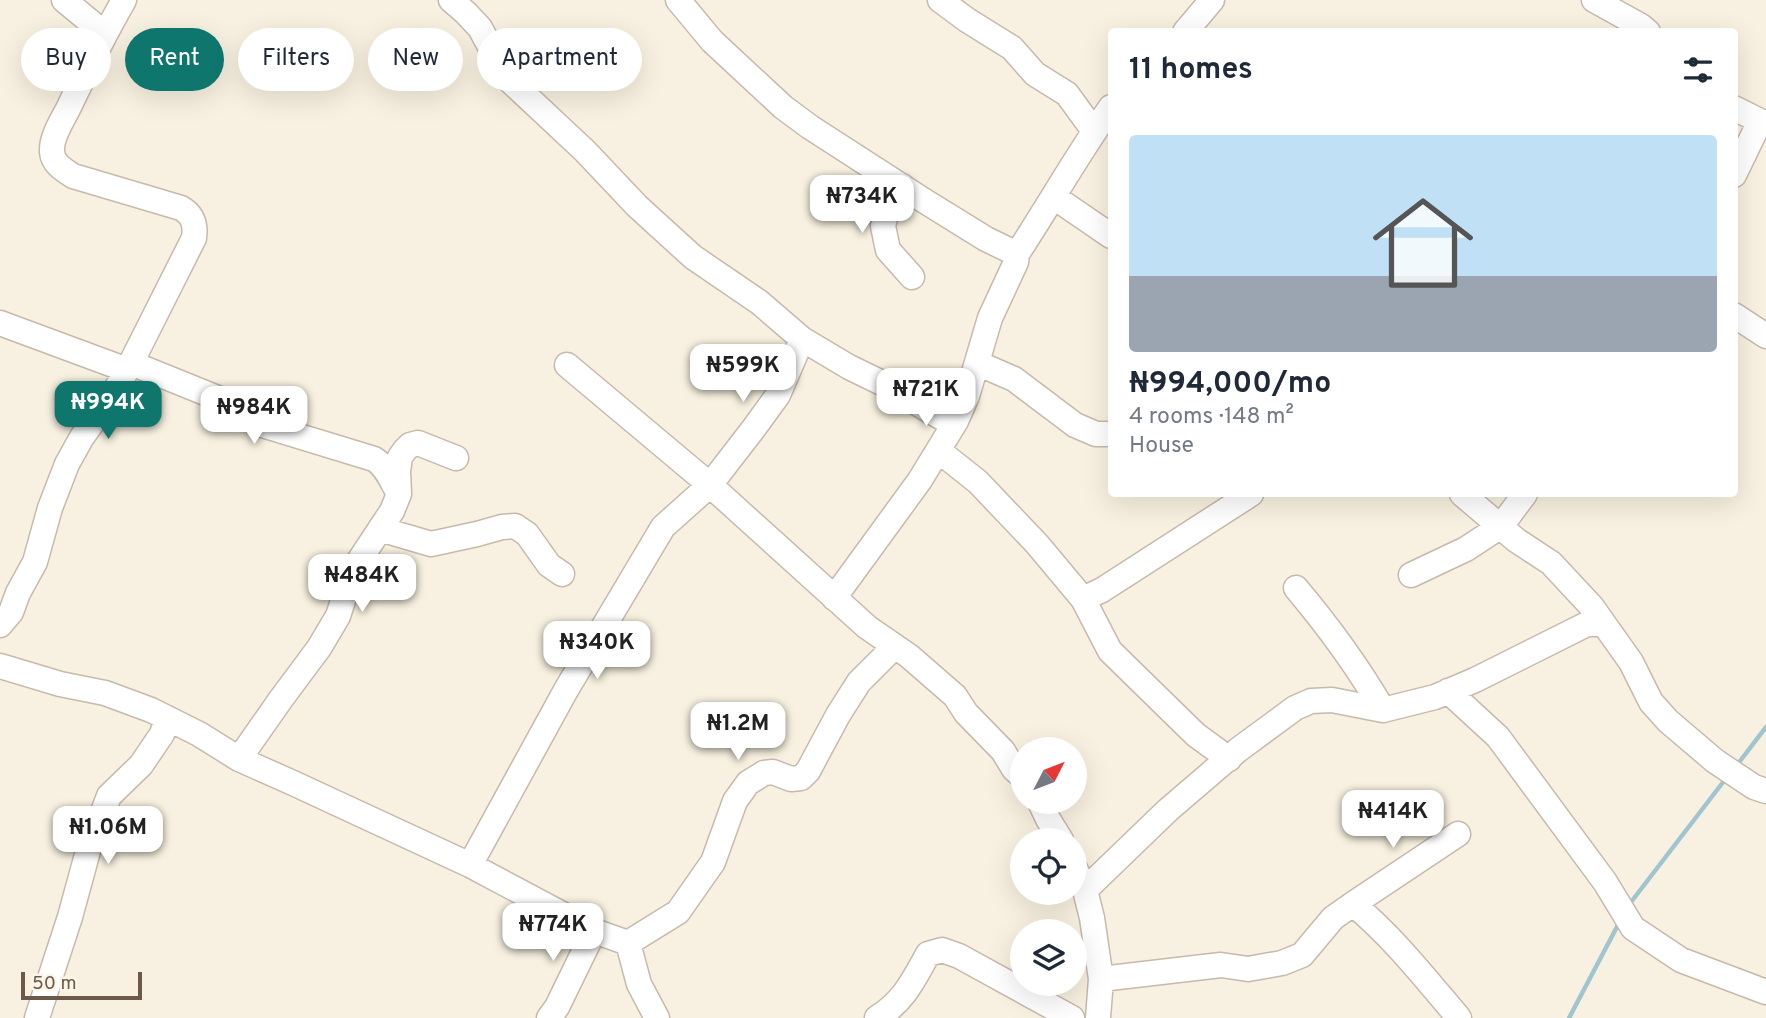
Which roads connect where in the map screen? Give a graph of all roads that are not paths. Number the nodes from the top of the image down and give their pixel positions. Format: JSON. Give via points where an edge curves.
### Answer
{"nodes":[{"id":1,"x":64,"y":0,"type":"edge"},
{"id":2,"x":124,"y":0,"type":"edge"},
{"id":3,"x":451,"y":0,"type":"edge"},
{"id":4,"x":678,"y":0,"type":"edge"},
{"id":5,"x":940,"y":0,"type":"edge"},
{"id":6,"x":1212,"y":0,"type":"edge"},
{"id":7,"x":1594,"y":0,"type":"edge"},
{"id":8,"x":98,"y":28,"type":"edge"},
{"id":9,"x":108,"y":28,"type":"edge"},
{"id":10,"x":1188,"y":28,"type":"edge"},
{"id":11,"x":1643,"y":28,"type":"edge"},
{"id":12,"x":77,"y":91,"type":"edge"},
{"id":13,"x":1738,"y":110,"type":"edge"},
{"id":14,"x":1108,"y":111,"type":"edge"},
{"id":15,"x":1763,"y":122,"type":"edge"},
{"id":16,"x":1094,"y":131,"type":"junction"},
{"id":17,"x":1738,"y":168,"type":"edge"},
{"id":18,"x":902,"y":186,"type":"junction"},
{"id":19,"x":1054,"y":197,"type":"junction"},
{"id":20,"x":1108,"y":234,"type":"edge"},
{"id":21,"x":1017,"y":254,"type":"junction"},
{"id":22,"x":912,"y":277,"type":"dead end"},
{"id":23,"x":1738,"y":318,"type":"edge"},
{"id":24,"x":0,"y":323,"type":"edge"},
{"id":25,"x":1766,"y":336,"type":"edge"},
{"id":26,"x":802,"y":339,"type":"junction"},
{"id":27,"x":977,"y":363,"type":"junction"},
{"id":28,"x":567,"y":365,"type":"dead end"},
{"id":29,"x":129,"y":367,"type":"junction"},
{"id":30,"x":956,"y":421,"type":"junction"},
{"id":31,"x":1108,"y":434,"type":"edge"},
{"id":32,"x":939,"y":451,"type":"junction"},
{"id":33,"x":456,"y":458,"type":"dead end"},
{"id":34,"x":710,"y":485,"type":"junction"},
{"id":35,"x":399,"y":494,"type":"junction"},
{"id":36,"x":1246,"y":497,"type":"edge"},
{"id":37,"x":1465,"y":497,"type":"edge"},
{"id":38,"x":1523,"y":497,"type":"edge"},
{"id":39,"x":1502,"y":526,"type":"junction"},
{"id":40,"x":380,"y":529,"type":"junction"},
{"id":41,"x":562,"y":574,"type":"dead end"},
{"id":42,"x":1411,"y":575,"type":"dead end"},
{"id":43,"x":1296,"y":588,"type":"dead end"},
{"id":44,"x":834,"y":598,"type":"junction"},
{"id":45,"x":1083,"y":599,"type":"junction"},
{"id":46,"x":1604,"y":624,"type":"junction"},
{"id":47,"x":0,"y":625,"type":"edge"},
{"id":48,"x":894,"y":647,"type":"junction"},
{"id":49,"x":0,"y":666,"type":"edge"},
{"id":50,"x":1448,"y":691,"type":"junction"},
{"id":51,"x":1383,"y":710,"type":"junction"},
{"id":52,"x":167,"y":718,"type":"junction"},
{"id":53,"x":239,"y":759,"type":"junction"},
{"id":54,"x":1229,"y":759,"type":"junction"},
{"id":55,"x":1010,"y":762,"type":"edge"},
{"id":56,"x":1766,"y":792,"type":"edge"},
{"id":57,"x":1458,"y":834,"type":"dead end"},
{"id":58,"x":470,"y":865,"type":"junction"},
{"id":59,"x":1087,"y":889,"type":"edge"},
{"id":60,"x":1087,"y":896,"type":"edge"},
{"id":61,"x":1353,"y":904,"type":"junction"},
{"id":62,"x":594,"y":931,"type":"junction"},
{"id":63,"x":628,"y":943,"type":"junction"},
{"id":64,"x":1101,"y":979,"type":"junction"},
{"id":65,"x":1766,"y":992,"type":"edge"},
{"id":66,"x":37,"y":1018,"type":"edge"},
{"id":67,"x":549,"y":1018,"type":"edge"},
{"id":68,"x":657,"y":1018,"type":"edge"},
{"id":69,"x":877,"y":1018,"type":"edge"},
{"id":70,"x":1072,"y":1018,"type":"edge"},
{"id":71,"x":1098,"y":1018,"type":"edge"},
{"id":72,"x":1459,"y":1018,"type":"edge"}],
"edges":[{"from":1,"to":8,"type":"street"},
{"from":2,"to":9,"type":"street"},
{"from":3,"to":26,"type":"street","via":[[480,28],[507,78],[637,206],[693,257],[760,302]]},
{"from":4,"to":18,"type":"street","via":[[712,41],[783,107]]},
{"from":5,"to":16,"type":"street","via":[[1012,48],[1035,74],[1067,94]]},
{"from":6,"to":10,"type":"street"},
{"from":7,"to":11,"type":"street"},
{"from":12,"to":29,"type":"street","via":[[53,139],[54,160],[61,169],[181,208],[195,228]]},
{"from":13,"to":15,"type":"street"},
{"from":14,"to":16,"type":"street"},
{"from":15,"to":17,"type":"street"},
{"from":16,"to":19,"type":"street"},
{"from":18,"to":21,"type":"street"},
{"from":18,"to":22,"type":"street","via":[[883,226],[888,250]]},
{"from":19,"to":20,"type":"street"},
{"from":19,"to":21,"type":"street"},
{"from":21,"to":27,"type":"street"},
{"from":23,"to":25,"type":"street"},
{"from":24,"to":29,"type":"street"},
{"from":26,"to":30,"type":"street","via":[[944,419]]},
{"from":26,"to":34,"type":"street","via":[[778,395]]},
{"from":27,"to":30,"type":"street"},
{"from":27,"to":31,"type":"street","via":[[1014,379],[1074,425]]},
{"from":28,"to":34,"type":"street"},
{"from":29,"to":35,"type":"street","via":[[220,399],[256,423],[374,458]]},
{"from":29,"to":47,"type":"street","via":[[67,464],[35,562]]},
{"from":30,"to":32,"type":"street"},
{"from":32,"to":44,"type":"street"},
{"from":32,"to":45,"type":"street","via":[[978,482]]},
{"from":33,"to":35,"type":"street","via":[[418,443],[410,445],[400,457]]},
{"from":34,"to":44,"type":"street"},
{"from":34,"to":58,"type":"street","via":[[663,527]]},
{"from":35,"to":40,"type":"street"},
{"from":36,"to":45,"type":"street"},
{"from":37,"to":39,"type":"street"},
{"from":38,"to":39,"type":"street"},
{"from":39,"to":42,"type":"street"},
{"from":39,"to":46,"type":"street","via":[[1551,563]]},
{"from":40,"to":41,"type":"street","via":[[431,544],[514,526],[527,534],[549,565]]},
{"from":40,"to":53,"type":"street","via":[[353,570],[338,616],[319,648]]},
{"from":43,"to":51,"type":"street","via":[[1364,677]]},
{"from":44,"to":48,"type":"street"},
{"from":45,"to":54,"type":"street","via":[[1110,651],[1196,735]]},
{"from":46,"to":50,"type":"street","via":[[1570,631]]},
{"from":46,"to":56,"type":"street","via":[[1631,662],[1651,702],[1668,721],[1715,761]]},
{"from":48,"to":55,"type":"street","via":[[955,696]]},
{"from":48,"to":63,"type":"street","via":[[859,682],[802,778],[773,772],[748,783],[735,801],[713,862],[678,912]]},
{"from":49,"to":52,"type":"street","via":[[127,700]]},
{"from":50,"to":51,"type":"street"},
{"from":50,"to":65,"type":"street","via":[[1498,737],[1605,882],[1633,928],[1681,960]]},
{"from":51,"to":54,"type":"street","via":[[1332,700],[1311,701],[1268,727]]},
{"from":52,"to":53,"type":"street"},
{"from":52,"to":66,"type":"street","via":[[141,765],[109,796]]},
{"from":53,"to":58,"type":"street"},
{"from":54,"to":59,"type":"street","via":[[1168,810]]},
{"from":57,"to":61,"type":"street"},
{"from":58,"to":62,"type":"street"},
{"from":60,"to":64,"type":"street"},
{"from":61,"to":64,"type":"street","via":[[1333,918],[1301,955],[1282,963]]},
{"from":61,"to":72,"type":"street","via":[[1390,938]]},
{"from":62,"to":63,"type":"street"},
{"from":62,"to":67,"type":"street"},
{"from":63,"to":68,"type":"street","via":[[639,984]]},
{"from":64,"to":71,"type":"street"},
{"from":69,"to":70,"type":"street","via":[[908,991],[928,954],[942,950]]}]}
